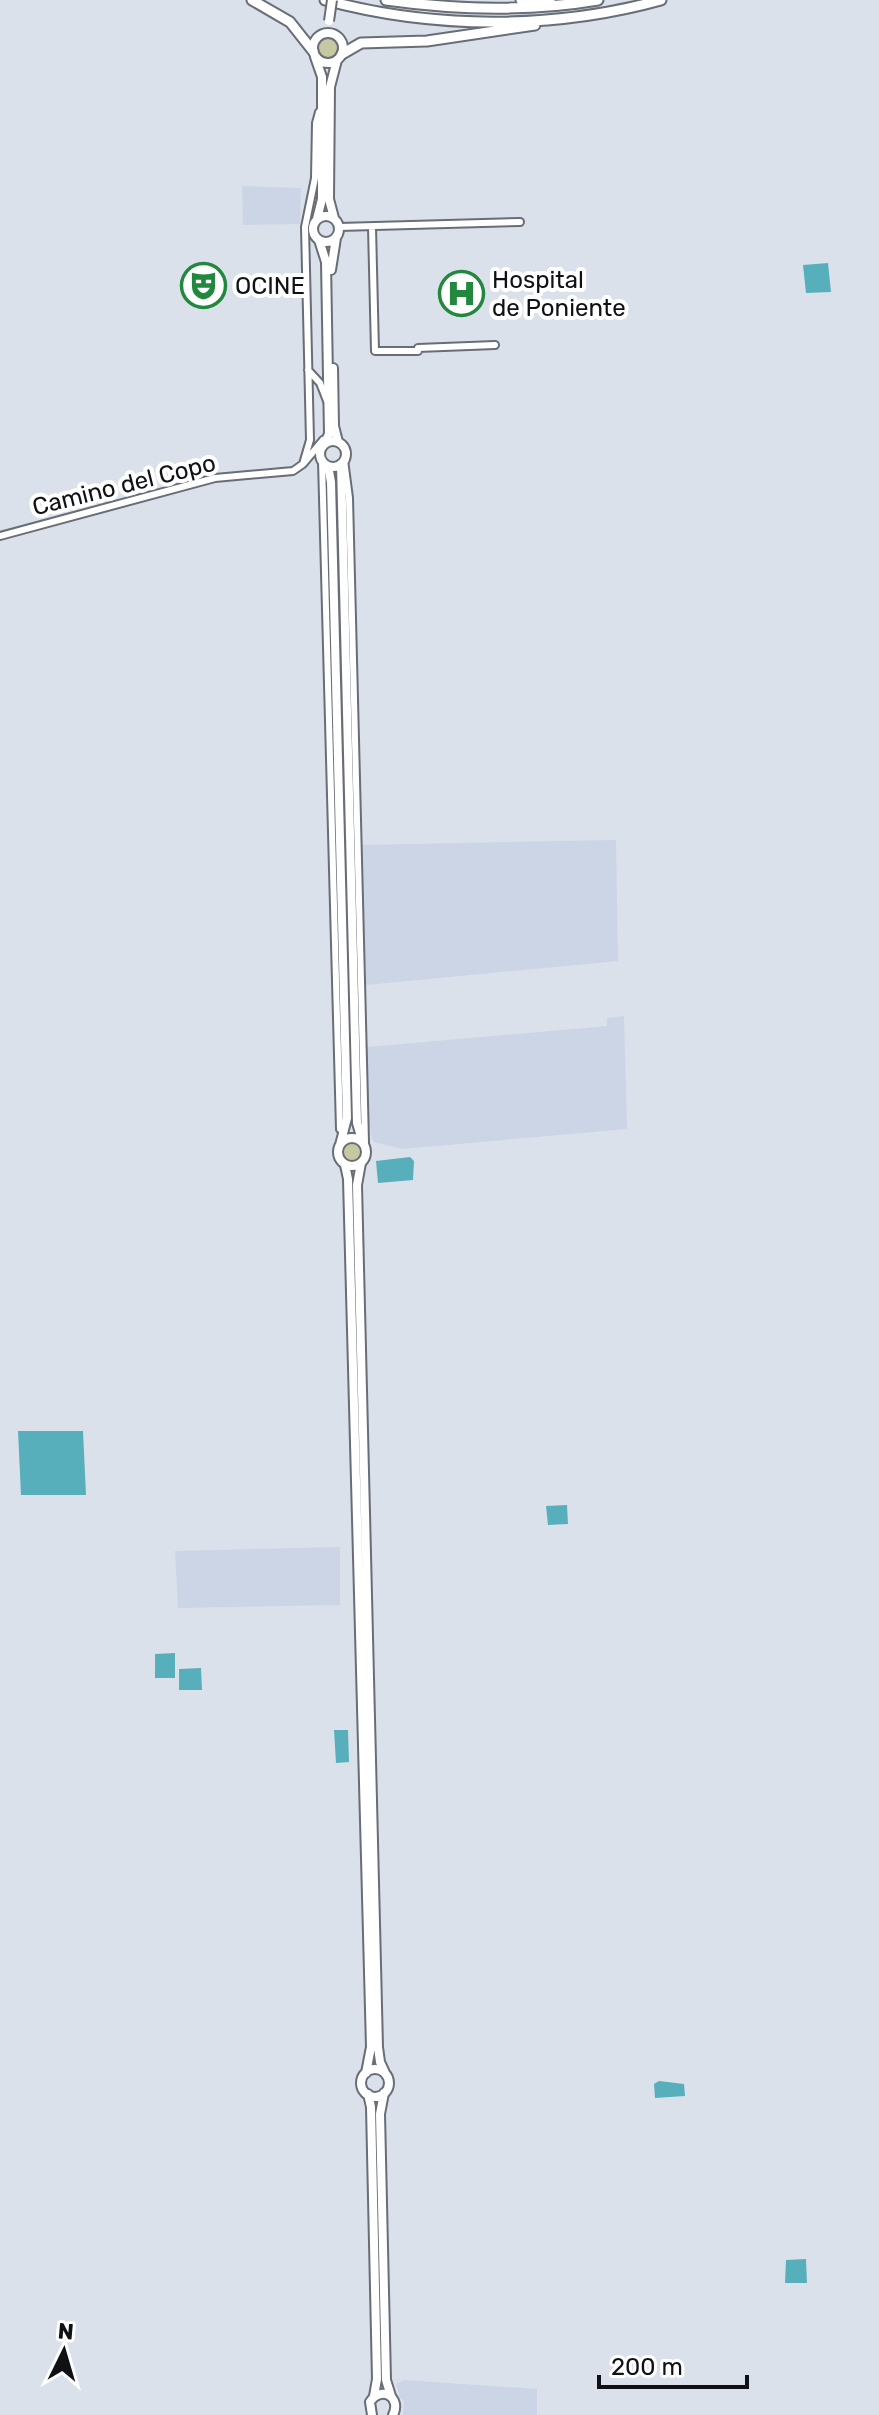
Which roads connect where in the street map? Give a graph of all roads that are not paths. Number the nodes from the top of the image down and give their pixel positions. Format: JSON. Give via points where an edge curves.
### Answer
{"nodes":[{"id":1,"x":252,"y":0,"type":"edge"},
{"id":2,"x":325,"y":0,"type":"edge"},
{"id":3,"x":332,"y":0,"type":"edge"},
{"id":4,"x":386,"y":0,"type":"edge"},
{"id":5,"x":521,"y":0,"type":"edge"},
{"id":6,"x":569,"y":0,"type":"edge"},
{"id":7,"x":598,"y":0,"type":"edge"},
{"id":8,"x":661,"y":0,"type":"edge"},
{"id":9,"x":621,"y":9,"type":"junction"},
{"id":10,"x":328,"y":22,"type":"junction"},
{"id":11,"x":335,"y":35,"type":"junction"},
{"id":12,"x":319,"y":36,"type":"junction"},
{"id":13,"x":314,"y":54,"type":"junction"},
{"id":14,"x":340,"y":57,"type":"junction"},
{"id":15,"x":322,"y":101,"type":"junction"},
{"id":16,"x":334,"y":218,"type":"junction"},
{"id":17,"x":317,"y":219,"type":"junction"},
{"id":18,"x":520,"y":222,"type":"dead end"},
{"id":19,"x":339,"y":227,"type":"junction"},
{"id":20,"x":372,"y":227,"type":"junction"},
{"id":21,"x":336,"y":238,"type":"junction"},
{"id":22,"x":319,"y":240,"type":"junction"},
{"id":23,"x":495,"y":345,"type":"dead end"},
{"id":24,"x":308,"y":370,"type":"junction"},
{"id":25,"x":328,"y":402,"type":"junction"},
{"id":26,"x":338,"y":442,"type":"junction"},
{"id":27,"x":321,"y":456,"type":"junction"},
{"id":28,"x":343,"y":462,"type":"junction"},
{"id":29,"x":303,"y":464,"type":"junction"},
{"id":30,"x":0,"y":536,"type":"edge"},
{"id":31,"x":364,"y":1144,"type":"junction"},
{"id":32,"x":339,"y":1148,"type":"junction"},
{"id":33,"x":361,"y":1163,"type":"junction"},
{"id":34,"x":345,"y":1165,"type":"junction"},
{"id":35,"x":366,"y":2073,"type":"junction"},
{"id":36,"x":386,"y":2075,"type":"junction"},
{"id":37,"x":384,"y":2093,"type":"junction"},
{"id":38,"x":368,"y":2094,"type":"junction"},
{"id":39,"x":374,"y":2396,"type":"junction"},
{"id":40,"x":391,"y":2396,"type":"junction"},
{"id":41,"x":372,"y":2415,"type":"edge"},
{"id":42,"x":393,"y":2415,"type":"edge"}],
"edges":[{"from":1,"to":13,"type":"highway","via":[[290,22]]},
{"from":2,"to":9,"type":"highway","via":[[471,21],[550,19]]},
{"from":3,"to":10,"type":"main road","bridge":true},
{"from":4,"to":7,"type":"highway","via":[[487,9]]},
{"from":5,"to":6,"type":"highway"},
{"from":8,"to":9,"type":"highway"},
{"from":9,"to":14,"type":"highway","via":[[427,41],[361,43]]},
{"from":10,"to":11,"type":"main road"},
{"from":10,"to":12,"type":"main road"},
{"from":11,"to":12,"type":"main road"},
{"from":11,"to":14,"type":"main road","via":[[341,41]]},
{"from":12,"to":13,"type":"main road"},
{"from":13,"to":14,"type":"main road","via":[[323,63]]},
{"from":13,"to":15,"type":"main road","via":[[322,77]]},
{"from":14,"to":16,"type":"main road","via":[[330,87],[329,199]]},
{"from":15,"to":17,"type":"main road","via":[[322,199]]},
{"from":15,"to":24,"type":"street","via":[[305,227]]},
{"from":16,"to":17,"type":"main road"},
{"from":16,"to":19,"type":"main road"},
{"from":17,"to":22,"type":"main road","via":[[313,230]]},
{"from":18,"to":20,"type":"street"},
{"from":19,"to":20,"type":"street"},
{"from":19,"to":21,"type":"main road"},
{"from":20,"to":23,"type":"street","via":[[375,351]]},
{"from":21,"to":22,"type":"main road"},
{"from":21,"to":26,"type":"main road","via":[[331,258]]},
{"from":22,"to":25,"type":"main road","via":[[326,262]]},
{"from":24,"to":25,"type":"street"},
{"from":24,"to":29,"type":"street","via":[[310,440]]},
{"from":25,"to":27,"type":"main road","via":[[329,434]]},
{"from":26,"to":27,"type":"main road","via":[[331,441]]},
{"from":26,"to":28,"type":"main road","via":[[346,452]]},
{"from":27,"to":28,"type":"main road"},
{"from":27,"to":29,"type":"street","name":"Camino del Copo"},
{"from":27,"to":32,"type":"main road","via":[[331,482],[347,1118]]},
{"from":28,"to":31,"type":"main road","via":[[357,1123]]},
{"from":29,"to":30,"type":"street","name":"Camino del Copo","via":[[293,471],[215,478]]},
{"from":31,"to":32,"type":"main road","via":[[351,1138]]},
{"from":31,"to":33,"type":"main road"},
{"from":32,"to":34,"type":"main road"},
{"from":33,"to":34,"type":"main road"},
{"from":33,"to":36,"type":"main road","via":[[357,1185],[378,2047]]},
{"from":34,"to":35,"type":"main road","via":[[371,2047]]},
{"from":35,"to":36,"type":"main road","via":[[374,2069]]},
{"from":35,"to":38,"type":"main road","via":[[361,2083]]},
{"from":36,"to":37,"type":"main road"},
{"from":37,"to":38,"type":"main road"},
{"from":37,"to":40,"type":"main road","via":[[380,2114],[385,2348]]},
{"from":38,"to":39,"type":"main road"},
{"from":39,"to":40,"type":"main road"},
{"from":39,"to":41,"type":"main road","via":[[369,2405]]},
{"from":40,"to":42,"type":"main road","via":[[396,2405]]}]}
